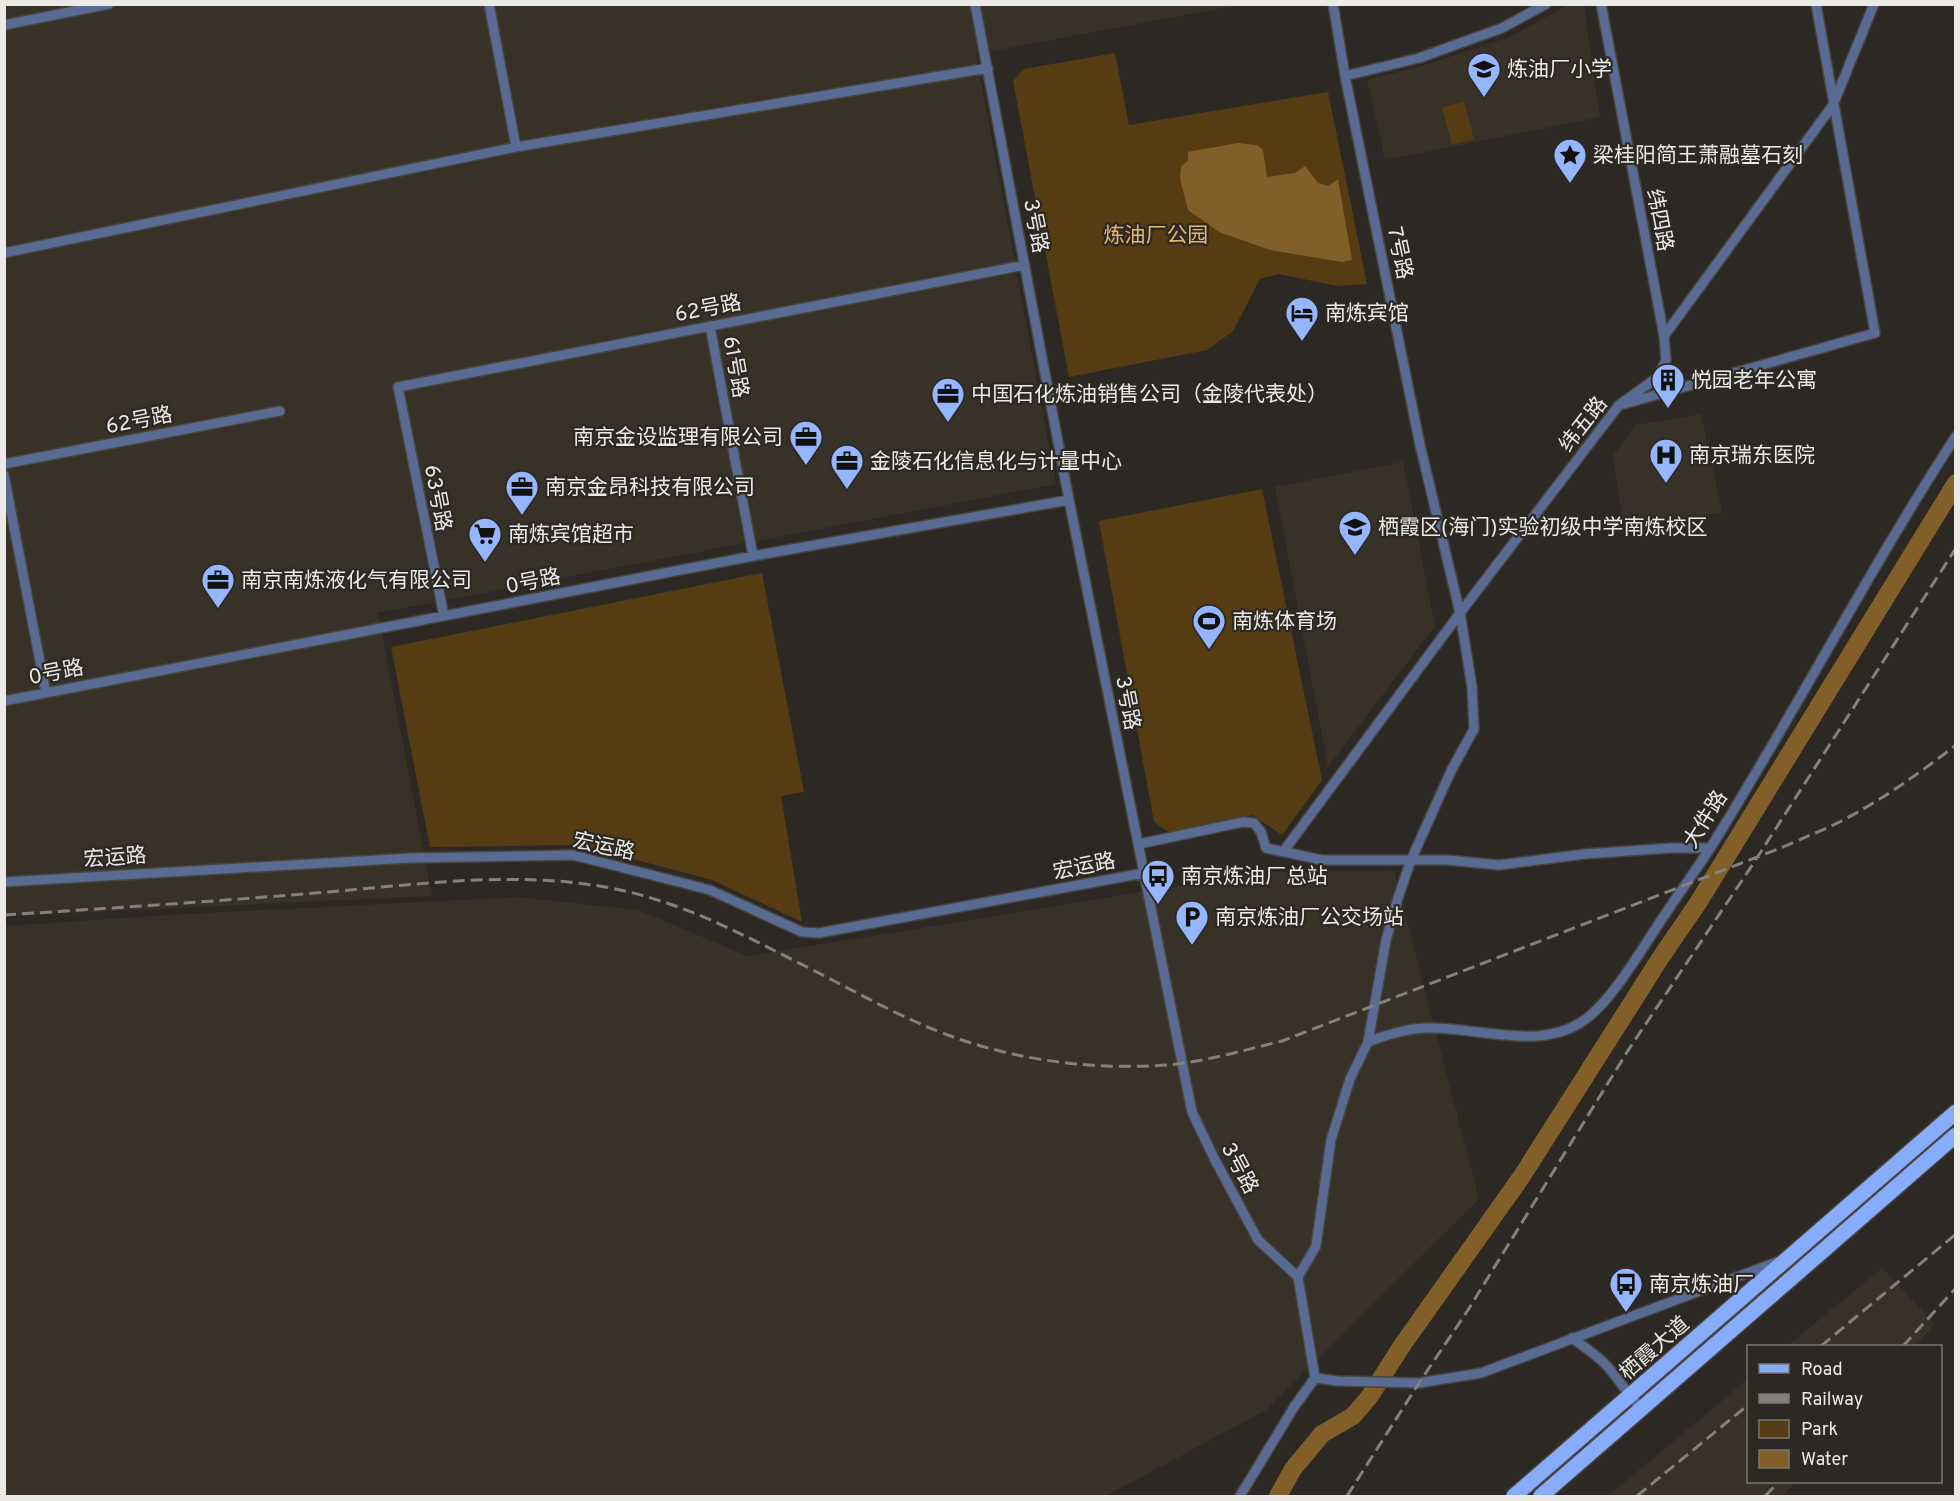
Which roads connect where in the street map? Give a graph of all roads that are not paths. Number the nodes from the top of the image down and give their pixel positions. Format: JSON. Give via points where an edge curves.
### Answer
{"nodes":[{"id":1,"x":109,"y":4,"type":"edge"},
{"id":2,"x":489,"y":4,"type":"edge"},
{"id":3,"x":975,"y":4,"type":"edge"},
{"id":4,"x":1332,"y":4,"type":"edge"},
{"id":5,"x":1546,"y":4,"type":"edge"},
{"id":6,"x":1601,"y":4,"type":"edge"},
{"id":7,"x":1816,"y":4,"type":"edge"},
{"id":8,"x":1874,"y":4,"type":"edge"},
{"id":9,"x":4,"y":25,"type":"edge"},
{"id":10,"x":988,"y":68,"type":"junction"},
{"id":11,"x":1345,"y":76,"type":"junction"},
{"id":12,"x":1833,"y":105,"type":"junction"},
{"id":13,"x":516,"y":147,"type":"junction"},
{"id":14,"x":4,"y":253,"type":"edge"},
{"id":15,"x":1025,"y":265,"type":"junction"},
{"id":16,"x":710,"y":326,"type":"junction"},
{"id":17,"x":1664,"y":336,"type":"junction"},
{"id":18,"x":398,"y":387,"type":"joint"},
{"id":19,"x":1619,"y":405,"type":"junction"},
{"id":20,"x":280,"y":411,"type":"dead end"},
{"id":21,"x":1956,"y":436,"type":"edge"},
{"id":22,"x":4,"y":464,"type":"edge"},
{"id":23,"x":4,"y":475,"type":"edge"},
{"id":24,"x":1069,"y":500,"type":"junction"},
{"id":25,"x":753,"y":556,"type":"junction"},
{"id":26,"x":1460,"y":613,"type":"junction"},
{"id":27,"x":444,"y":616,"type":"junction"},
{"id":28,"x":46,"y":693,"type":"junction"},
{"id":29,"x":4,"y":700,"type":"edge"},
{"id":30,"x":1139,"y":844,"type":"junction"},
{"id":31,"x":1710,"y":848,"type":"junction"},
{"id":32,"x":1283,"y":852,"type":"junction"},
{"id":33,"x":1411,"y":860,"type":"junction"},
{"id":34,"x":1144,"y":873,"type":"junction"},
{"id":35,"x":4,"y":882,"type":"edge"},
{"id":36,"x":1368,"y":1042,"type":"junction"},
{"id":37,"x":1956,"y":1112,"type":"edge"},
{"id":38,"x":1956,"y":1135,"type":"edge"},
{"id":39,"x":1791,"y":1257,"type":"junction"},
{"id":40,"x":1298,"y":1277,"type":"junction"},
{"id":41,"x":1572,"y":1338,"type":"junction"},
{"id":42,"x":1314,"y":1378,"type":"junction"},
{"id":43,"x":1629,"y":1397,"type":"junction"},
{"id":44,"x":1642,"y":1409,"type":"junction"},
{"id":45,"x":1516,"y":1495,"type":"edge"},
{"id":46,"x":1240,"y":1497,"type":"edge"},
{"id":47,"x":1541,"y":1497,"type":"edge"}],
"edges":[{"from":1,"to":9,"type":"street"},
{"from":2,"to":13,"type":"street"},
{"from":3,"to":10,"type":"street","name":"3号路"},
{"from":4,"to":11,"type":"street","name":"7号路"},
{"from":5,"to":11,"type":"street","via":[[1502,28],[1429,54]]},
{"from":6,"to":17,"type":"street","name":"纬四路"},
{"from":7,"to":12,"type":"street"},
{"from":8,"to":12,"type":"street"},
{"from":10,"to":13,"type":"street"},
{"from":10,"to":15,"type":"street","name":"3号路"},
{"from":11,"to":26,"type":"street","name":"7号路","via":[[1420,445]]},
{"from":12,"to":17,"type":"street"},
{"from":12,"to":19,"type":"street","via":[[1875,333]]},
{"from":13,"to":14,"type":"street"},
{"from":15,"to":16,"type":"street","name":"62号路"},
{"from":15,"to":24,"type":"street","name":"3号路"},
{"from":16,"to":18,"type":"street","name":"62号路"},
{"from":16,"to":25,"type":"street","name":"61号路"},
{"from":17,"to":19,"type":"street","name":"纬五路","via":[[1666,360],[1658,376]]},
{"from":18,"to":27,"type":"street","name":"63号路"},
{"from":19,"to":26,"type":"street","name":"纬五路"},
{"from":20,"to":22,"type":"street","name":"62号路"},
{"from":21,"to":31,"type":"street","name":"大件路","via":[[1916,496]]},
{"from":23,"to":28,"type":"street"},
{"from":24,"to":25,"type":"street","name":"0号路"},
{"from":24,"to":30,"type":"street","name":"3号路"},
{"from":25,"to":27,"type":"street","name":"0号路"},
{"from":26,"to":32,"type":"street","name":"纬五路"},
{"from":26,"to":33,"type":"street","name":"7号路","via":[[1472,687],[1474,729]]},
{"from":27,"to":28,"type":"street","name":"0号路"},
{"from":28,"to":29,"type":"street","name":"0号路"},
{"from":30,"to":32,"type":"street","via":[[1243,822],[1254,823],[1266,848]]},
{"from":30,"to":34,"type":"street","name":"3号路"},
{"from":31,"to":33,"type":"street","via":[[1585,854],[1499,865]]},
{"from":31,"to":36,"type":"street","name":"大件路","via":[[1607,999],[1584,1021],[1560,1032],[1525,1036],[1426,1028],[1395,1032]]},
{"from":32,"to":33,"type":"street","via":[[1322,861]]},
{"from":33,"to":36,"type":"street","name":"7号路","via":[[1386,940]]},
{"from":34,"to":35,"type":"street","name":"宏运路","via":[[819,933],[802,932],[710,890],[573,855],[410,858]]},
{"from":34,"to":40,"type":"street","name":"3号路","via":[[1192,1113],[1258,1240]]},
{"from":36,"to":40,"type":"street","name":"7号路","via":[[1350,1079],[1331,1140],[1316,1246]]},
{"from":37,"to":39,"type":"main road","name":"栖霞大道"},
{"from":38,"to":44,"type":"main road","name":"栖霞大道"},
{"from":39,"to":41,"type":"street"},
{"from":39,"to":43,"type":"main road","name":"栖霞大道"},
{"from":40,"to":42,"type":"street"},
{"from":41,"to":42,"type":"street","via":[[1481,1373],[1419,1383]]},
{"from":41,"to":43,"type":"street","via":[[1605,1364]]},
{"from":42,"to":46,"type":"street"},
{"from":43,"to":44,"type":"street"},
{"from":43,"to":45,"type":"main road","name":"栖霞大道"},
{"from":44,"to":47,"type":"main road","name":"栖霞大道"}]}
